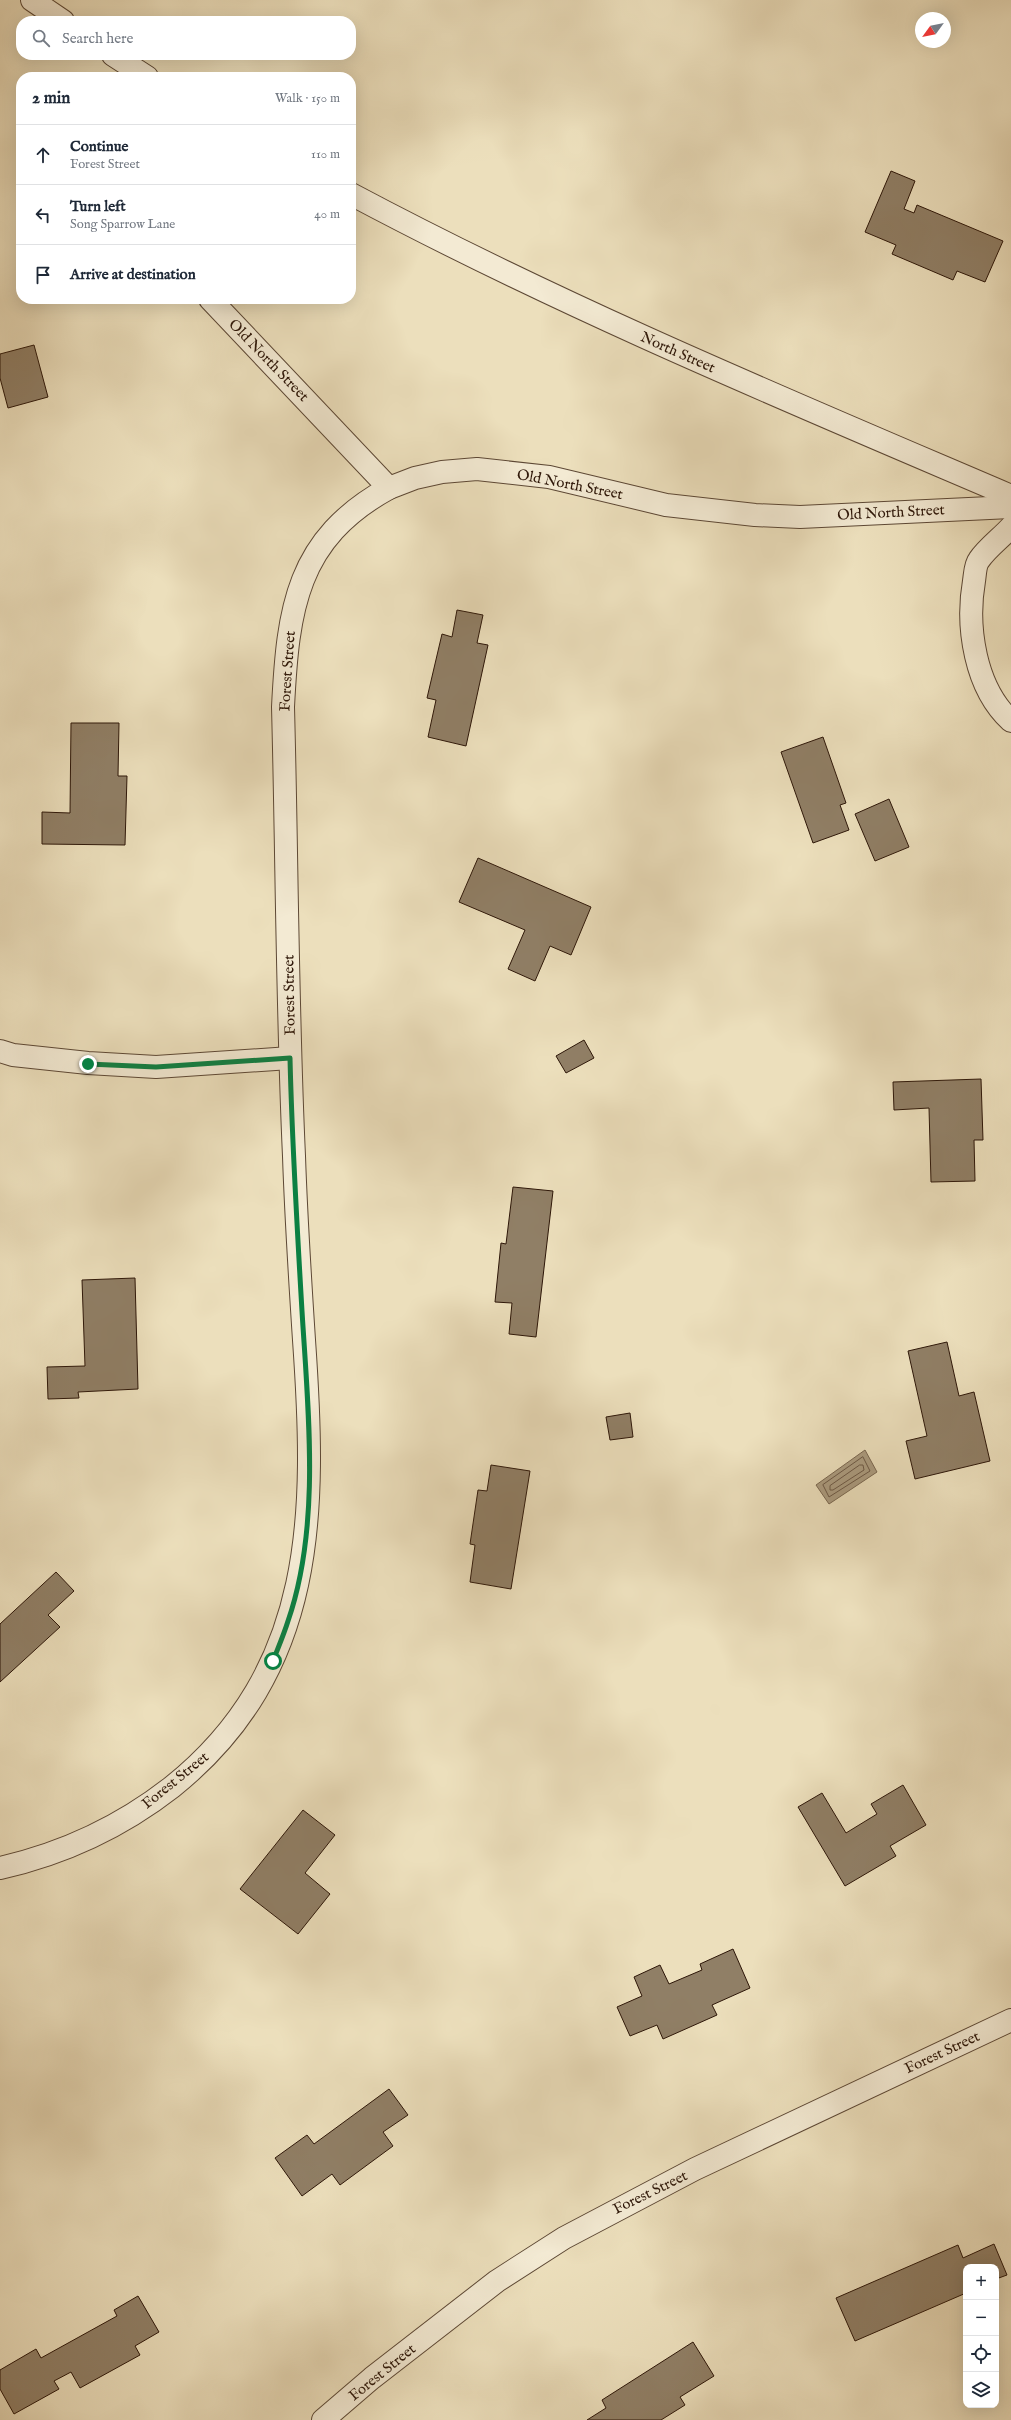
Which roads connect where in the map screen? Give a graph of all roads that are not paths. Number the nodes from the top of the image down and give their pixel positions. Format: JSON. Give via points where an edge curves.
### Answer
{"nodes":[{"id":1,"x":32,"y":0,"type":"edge"},
{"id":2,"x":56,"y":16,"type":"edge"},
{"id":3,"x":121,"y":60,"type":"edge"},
{"id":4,"x":140,"y":72,"type":"edge"},
{"id":5,"x":356,"y":197,"type":"edge"},
{"id":6,"x":215,"y":304,"type":"edge"},
{"id":7,"x":389,"y":488,"type":"junction"},
{"id":8,"x":1011,"y":496,"type":"edge"},
{"id":9,"x":1011,"y":507,"type":"edge"},
{"id":10,"x":1011,"y":528,"type":"edge"},
{"id":11,"x":1011,"y":721,"type":"edge"},
{"id":12,"x":0,"y":1050,"type":"edge"},
{"id":13,"x":290,"y":1058,"type":"junction"},
{"id":14,"x":0,"y":1868,"type":"edge"},
{"id":15,"x":1011,"y":2020,"type":"edge"},
{"id":16,"x":323,"y":2420,"type":"edge"}],
"edges":[{"from":1,"to":2,"type":"street"},
{"from":3,"to":4,"type":"street"},
{"from":5,"to":8,"type":"street","name":"North Street","via":[[473,256],[639,334]]},
{"from":6,"to":7,"type":"street","name":"Old North Street"},
{"from":7,"to":9,"type":"street","name":"Old North Street","via":[[415,478],[442,472],[477,469],[549,477],[666,505],[755,515],[800,517]]},
{"from":7,"to":13,"type":"street","name":"Forest Street","via":[[366,501],[343,520],[322,544],[306,569],[289,633],[283,707]]},
{"from":10,"to":11,"type":"street","via":[[978,561],[972,596],[972,628],[978,661],[988,691]]},
{"from":12,"to":13,"type":"street","via":[[14,1055],[88,1064],[156,1067]]},
{"from":13,"to":14,"type":"street","name":"Forest Street","via":[[295,1194],[310,1428],[306,1530],[300,1576],[289,1620],[273,1661],[252,1700],[226,1735],[195,1768],[158,1798],[119,1823],[69,1847],[30,1861]]},
{"from":15,"to":16,"type":"street","name":"Forest Street","via":[[716,2159],[564,2238],[478,2296],[372,2378]]}]}
